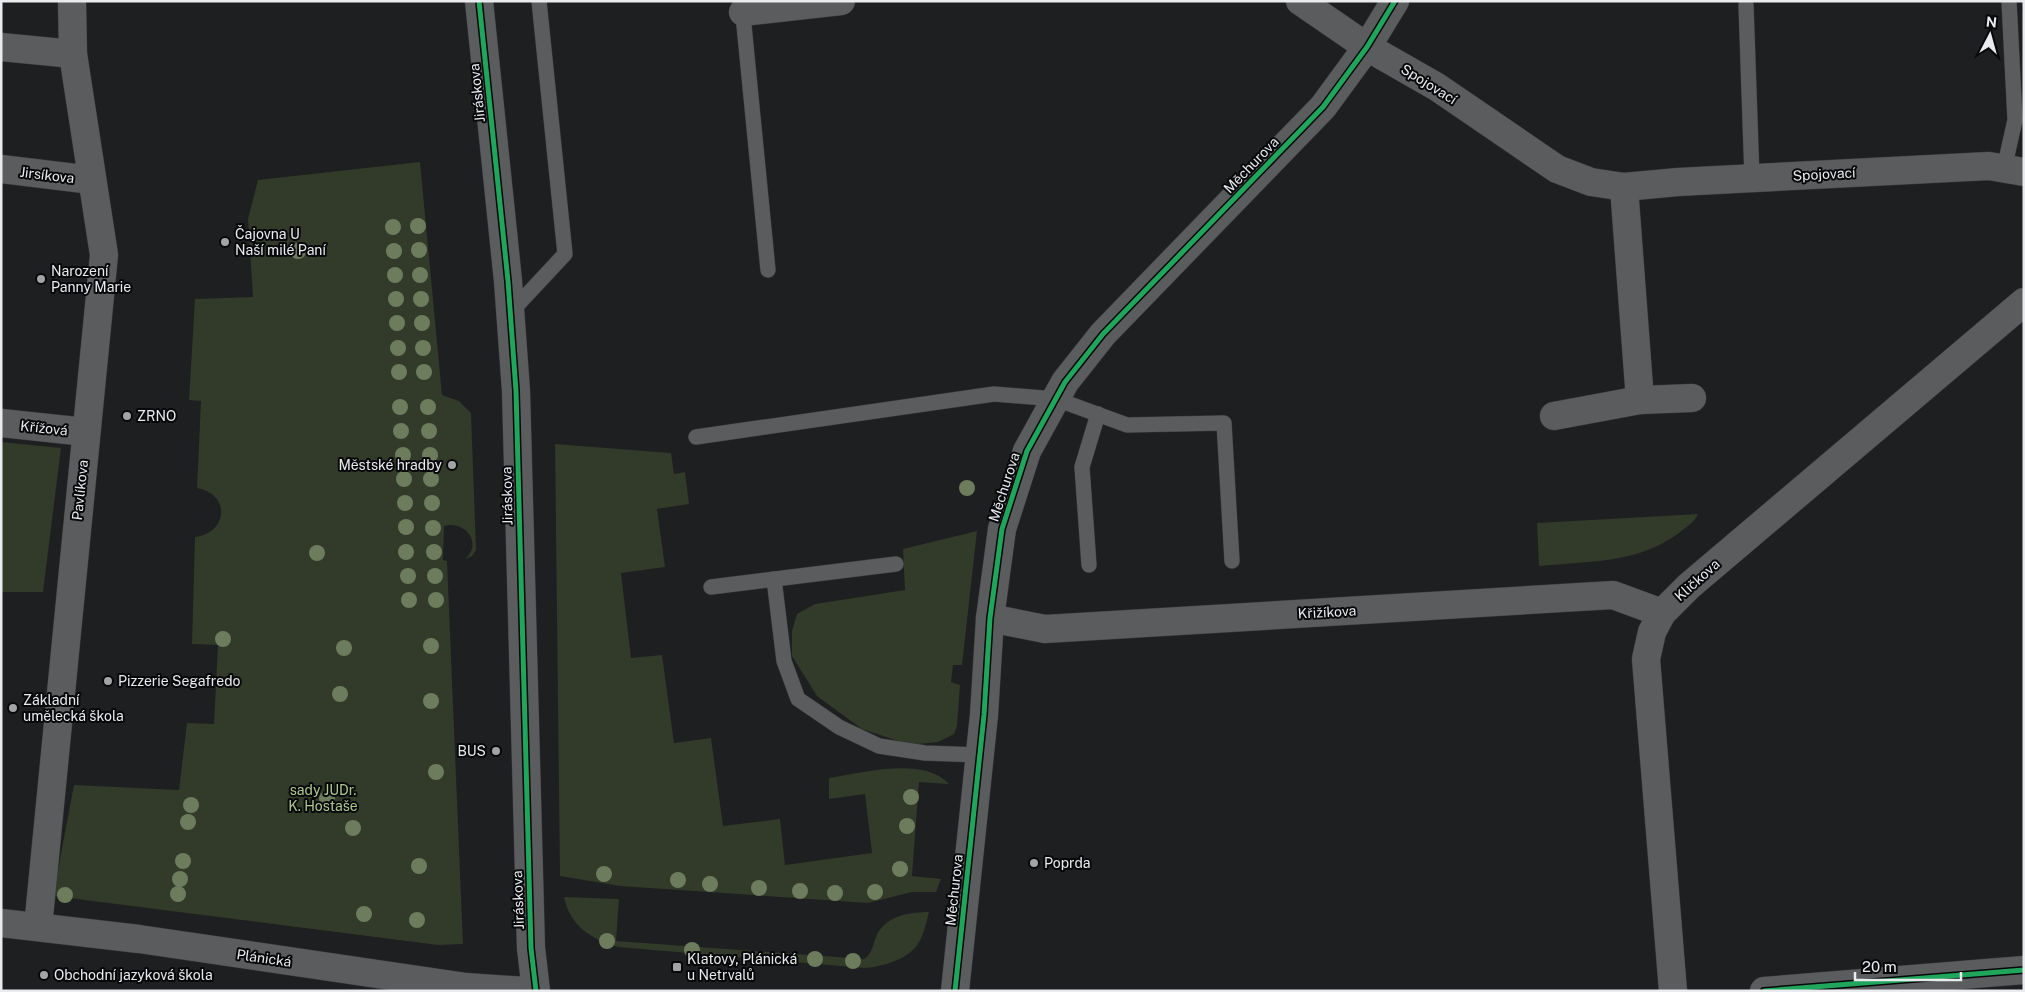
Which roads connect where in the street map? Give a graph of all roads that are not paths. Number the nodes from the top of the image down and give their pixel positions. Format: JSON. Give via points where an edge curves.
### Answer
{"nodes":[{"id":1,"x":72,"y":1,"type":"edge"},
{"id":2,"x":479,"y":1,"type":"edge"},
{"id":3,"x":540,"y":1,"type":"edge"},
{"id":4,"x":841,"y":1,"type":"edge"},
{"id":5,"x":1300,"y":1,"type":"edge"},
{"id":6,"x":1395,"y":1,"type":"edge"},
{"id":7,"x":2009,"y":1,"type":"edge"},
{"id":8,"x":1746,"y":5,"type":"dead end"},
{"id":9,"x":742,"y":7,"type":"edge"},
{"id":10,"x":1,"y":47,"type":"edge"},
{"id":11,"x":1367,"y":47,"type":"junction"},
{"id":12,"x":73,"y":54,"type":"junction"},
{"id":13,"x":1,"y":169,"type":"edge"},
{"id":14,"x":2014,"y":170,"type":"edge"},
{"id":15,"x":1752,"y":178,"type":"junction"},
{"id":16,"x":92,"y":180,"type":"junction"},
{"id":17,"x":1624,"y":187,"type":"junction"},
{"id":18,"x":768,"y":270,"type":"dead end"},
{"id":19,"x":2024,"y":302,"type":"edge"},
{"id":20,"x":510,"y":313,"type":"junction"},
{"id":21,"x":1692,"y":398,"type":"dead end"},
{"id":22,"x":1056,"y":399,"type":"junction"},
{"id":23,"x":1640,"y":400,"type":"junction"},
{"id":24,"x":1098,"y":414,"type":"junction"},
{"id":25,"x":1554,"y":416,"type":"dead end"},
{"id":26,"x":1,"y":424,"type":"edge"},
{"id":27,"x":86,"y":432,"type":"junction"},
{"id":28,"x":696,"y":437,"type":"dead end"},
{"id":29,"x":1232,"y":561,"type":"dead end"},
{"id":30,"x":896,"y":564,"type":"dead end"},
{"id":31,"x":1089,"y":565,"type":"dead end"},
{"id":32,"x":774,"y":579,"type":"junction"},
{"id":33,"x":711,"y":588,"type":"dead end"},
{"id":34,"x":1662,"y":613,"type":"junction"},
{"id":35,"x":990,"y":618,"type":"junction"},
{"id":36,"x":980,"y":756,"type":"junction"},
{"id":37,"x":1,"y":923,"type":"edge"},
{"id":38,"x":38,"y":927,"type":"junction"},
{"id":39,"x":2024,"y":970,"type":"edge"},
{"id":40,"x":526,"y":991,"type":"edge"},
{"id":41,"x":536,"y":991,"type":"edge"},
{"id":42,"x":955,"y":991,"type":"edge"},
{"id":43,"x":1673,"y":991,"type":"edge"},
{"id":44,"x":1764,"y":991,"type":"edge"}],
"edges":[{"from":1,"to":12,"type":"street","name":"Pavlíkova"},
{"from":2,"to":20,"type":"street","name":"Jiráskova"},
{"from":3,"to":20,"type":"lane","via":[[565,254]]},
{"from":4,"to":9,"type":"street"},
{"from":5,"to":11,"type":"street","name":"Spojovací"},
{"from":6,"to":11,"type":"street","name":"Měchurova"},
{"from":7,"to":14,"type":"lane"},
{"from":8,"to":15,"type":"lane"},
{"from":9,"to":18,"type":"lane"},
{"from":10,"to":12,"type":"street"},
{"from":11,"to":17,"type":"street","name":"Spojovací","via":[[1437,88],[1557,169],[1591,182]]},
{"from":11,"to":22,"type":"street","name":"Měchurova","via":[[1323,107],[1103,334],[1065,382]]},
{"from":12,"to":16,"type":"street","name":"Pavlíkova"},
{"from":13,"to":16,"type":"street","name":"Jirsíkova"},
{"from":14,"to":15,"type":"street","name":"Spojovací","via":[[1989,166]]},
{"from":15,"to":17,"type":"street","name":"Spojovací"},
{"from":16,"to":27,"type":"street","name":"Pavlíkova","via":[[104,255]]},
{"from":17,"to":23,"type":"street"},
{"from":19,"to":34,"type":"street","name":"Kličkova","via":[[1688,586]]},
{"from":20,"to":41,"type":"street","name":"Jiráskova","via":[[516,391],[531,948]]},
{"from":21,"to":23,"type":"street"},
{"from":22,"to":24,"type":"lane"},
{"from":22,"to":28,"type":"lane","via":[[994,394]]},
{"from":22,"to":35,"type":"street","name":"Měchurova","via":[[1028,451],[1002,529]]},
{"from":23,"to":25,"type":"street"},
{"from":24,"to":29,"type":"lane","via":[[1127,425],[1224,423]]},
{"from":24,"to":31,"type":"lane","via":[[1082,467]]},
{"from":26,"to":27,"type":"street","name":"Křížová"},
{"from":27,"to":38,"type":"street","name":"Pavlíkova"},
{"from":30,"to":32,"type":"lane"},
{"from":32,"to":33,"type":"lane"},
{"from":32,"to":36,"type":"lane","via":[[784,661],[798,699],[839,727],[879,746]]},
{"from":34,"to":35,"type":"street","name":"Křižíkova","via":[[1613,594],[1046,629]]},
{"from":34,"to":43,"type":"street","name":"Kličkova","via":[[1652,632],[1646,659]]},
{"from":35,"to":36,"type":"street","name":"Měchurova"},
{"from":36,"to":42,"type":"street","name":"Měchurova"},
{"from":37,"to":38,"type":"street","name":"Plánická"},
{"from":38,"to":40,"type":"street","name":"Plánická","via":[[466,987]]},
{"from":39,"to":44,"type":"street"}]}
